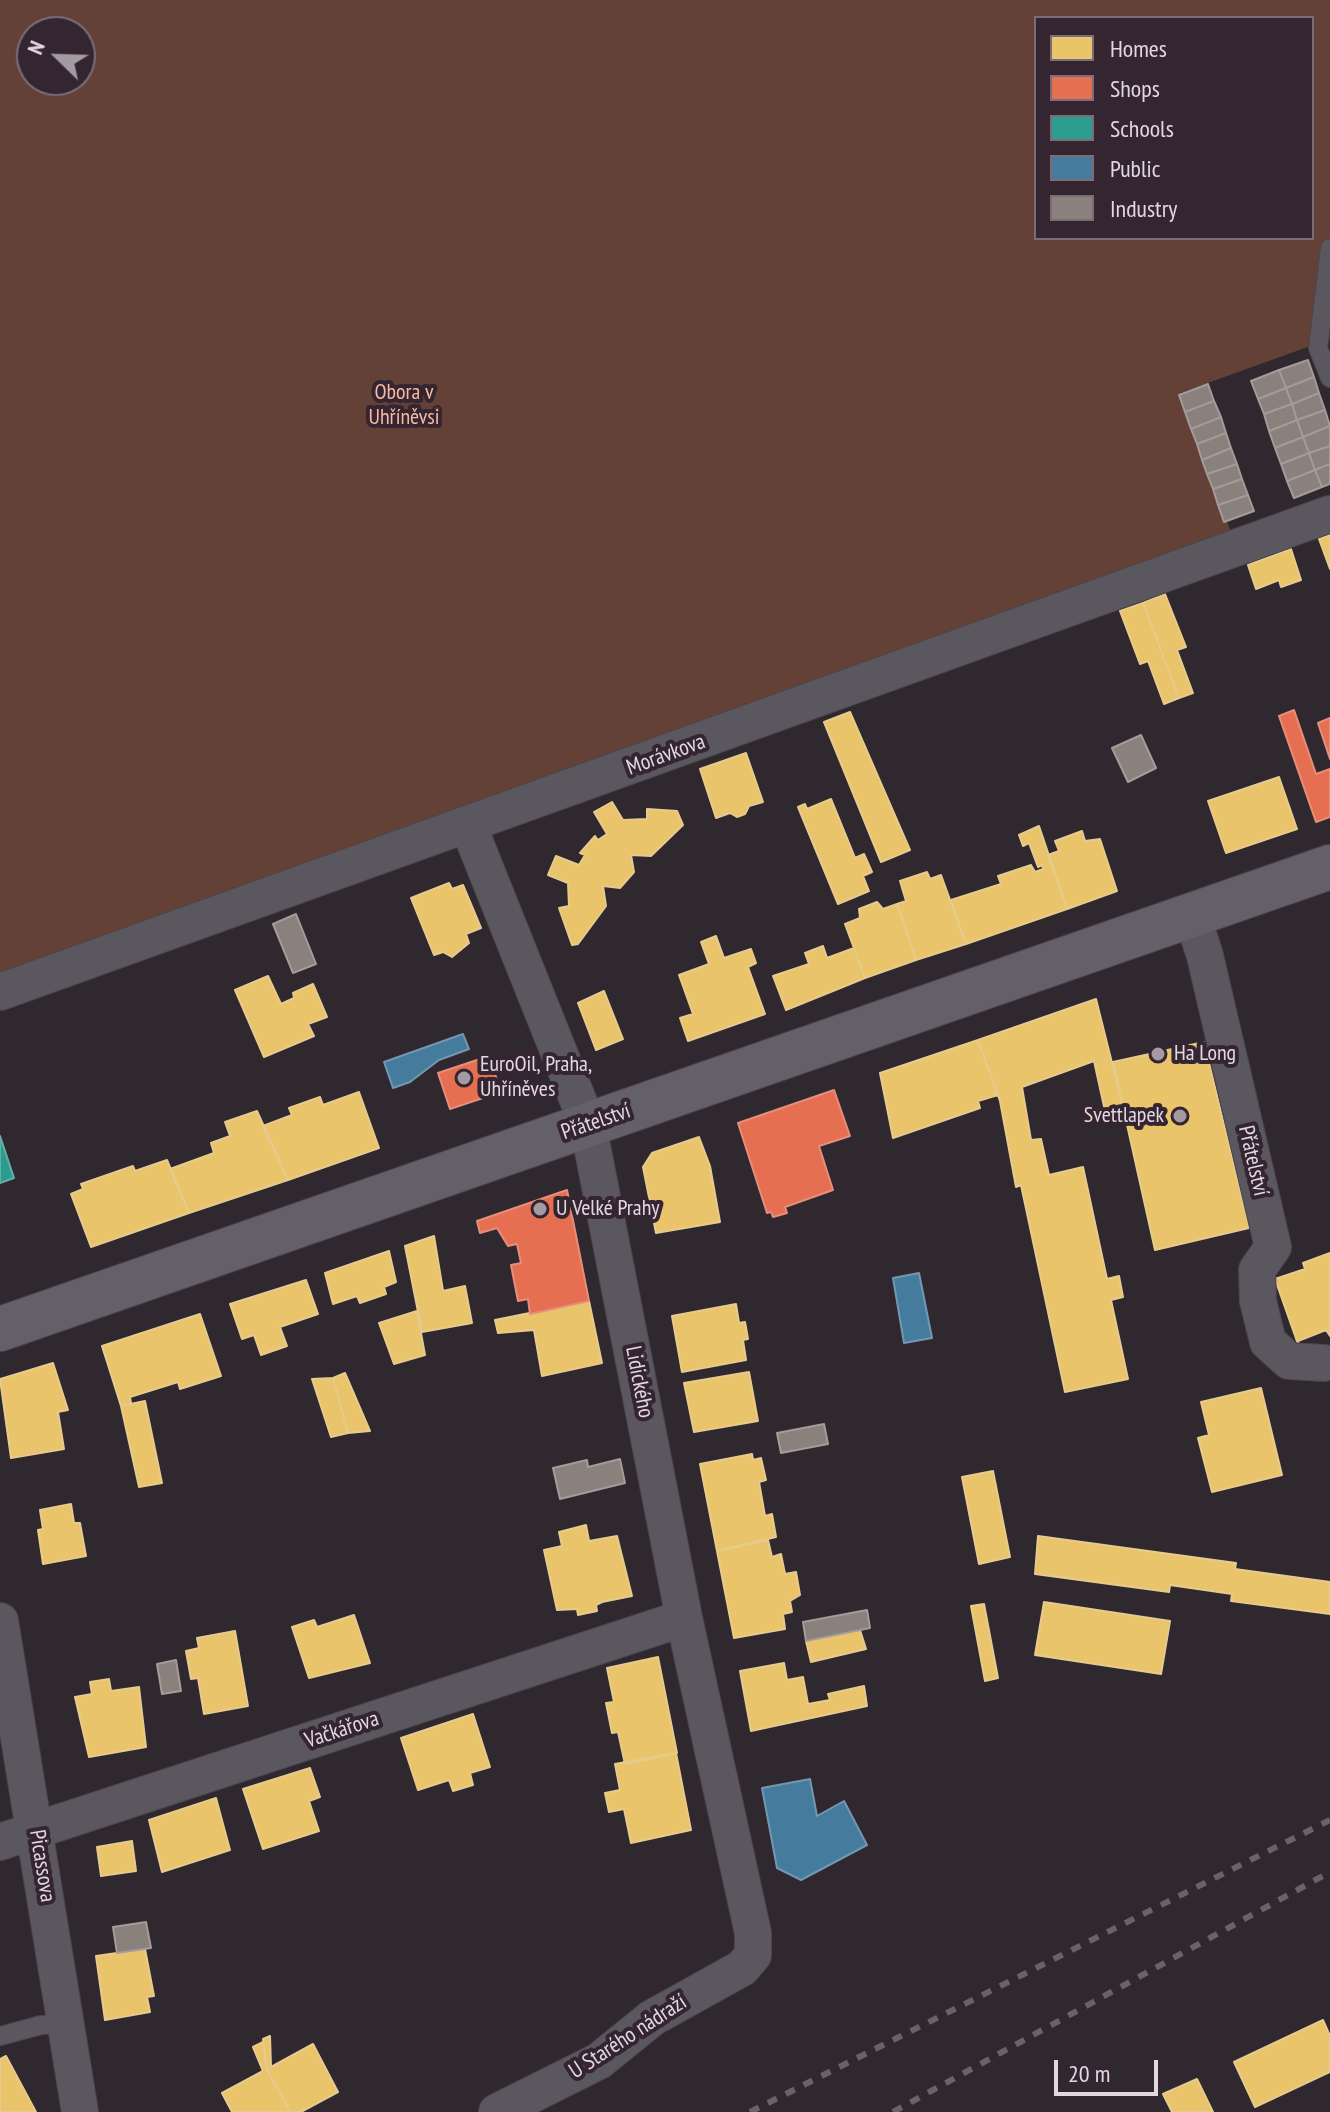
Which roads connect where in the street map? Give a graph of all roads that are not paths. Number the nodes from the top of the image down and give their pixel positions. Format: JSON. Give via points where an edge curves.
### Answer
{"nodes":[{"id":1,"x":1330,"y":248,"type":"edge"},
{"id":2,"x":1330,"y":378,"type":"edge"},
{"id":3,"x":1330,"y":514,"type":"edge"},
{"id":4,"x":468,"y":825,"type":"junction"},
{"id":5,"x":1330,"y":867,"type":"edge"},
{"id":6,"x":1192,"y":915,"type":"junction"},
{"id":7,"x":0,"y":992,"type":"edge"},
{"id":8,"x":588,"y":1125,"type":"junction"},
{"id":9,"x":0,"y":1329,"type":"edge"},
{"id":10,"x":1327,"y":1362,"type":"edge"},
{"id":11,"x":684,"y":1618,"type":"junction"},
{"id":12,"x":0,"y":1621,"type":"edge"},
{"id":13,"x":37,"y":1831,"type":"junction"},
{"id":14,"x":0,"y":1842,"type":"edge"},
{"id":15,"x":753,"y":1955,"type":"joint"},
{"id":16,"x":67,"y":2024,"type":"junction"},
{"id":17,"x":0,"y":2036,"type":"edge"},
{"id":18,"x":80,"y":2112,"type":"edge"},
{"id":19,"x":497,"y":2112,"type":"edge"}],
"edges":[{"from":1,"to":2,"type":"lane","via":[[1318,348]]},
{"from":3,"to":4,"type":"street","name":"Morávkova"},
{"from":4,"to":7,"type":"street","name":"Morávkova"},
{"from":4,"to":8,"type":"street","name":"Lidického"},
{"from":5,"to":6,"type":"main road","name":"Přátelství"},
{"from":6,"to":8,"type":"main road","name":"Přátelství"},
{"from":6,"to":10,"type":"street","name":"Přátelství","via":[[1273,1247],[1257,1270],[1268,1342],[1289,1361]]},
{"from":8,"to":9,"type":"main road","name":"Přátelství"},
{"from":8,"to":11,"type":"street","name":"Lidického"},
{"from":11,"to":13,"type":"street","name":"Vačkářova"},
{"from":11,"to":15,"type":"street","name":"Lidického","via":[[753,1933]]},
{"from":12,"to":13,"type":"street","name":"Picassova"},
{"from":13,"to":14,"type":"street","name":"Vačkářova"},
{"from":13,"to":16,"type":"street","name":"Picassova"},
{"from":15,"to":19,"type":"street","name":"U Starého nádraží","via":[[742,1968],[652,2018],[599,2061]]},
{"from":16,"to":17,"type":"lane"},
{"from":16,"to":18,"type":"street","name":"Picassova"}]}
